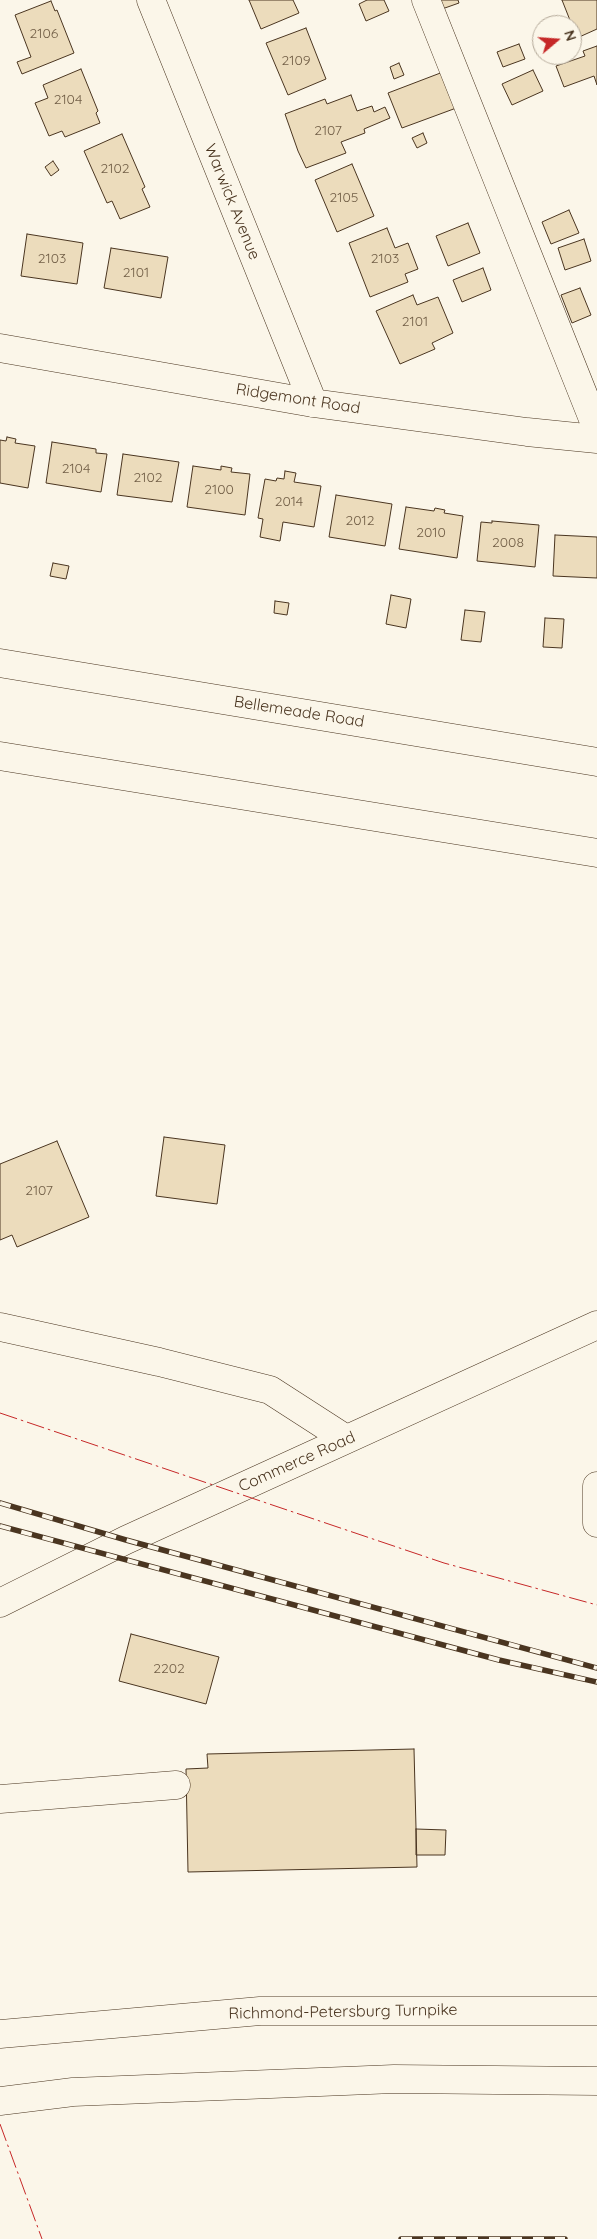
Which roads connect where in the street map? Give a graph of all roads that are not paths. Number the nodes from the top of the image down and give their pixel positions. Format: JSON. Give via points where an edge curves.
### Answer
{"nodes":[{"id":1,"x":151,"y":0,"type":"edge"},
{"id":2,"x":426,"y":0,"type":"edge"},
{"id":3,"x":0,"y":348,"type":"edge"},
{"id":4,"x":313,"y":403,"type":"junction"},
{"id":5,"x":597,"y":429,"type":"edge"},
{"id":6,"x":597,"y":439,"type":"edge"},
{"id":7,"x":0,"y":663,"type":"edge"},
{"id":8,"x":0,"y":756,"type":"edge"},
{"id":9,"x":597,"y":762,"type":"edge"},
{"id":10,"x":597,"y":853,"type":"edge"},
{"id":11,"x":597,"y":1326,"type":"edge"},
{"id":12,"x":0,"y":1327,"type":"edge"},
{"id":13,"x":346,"y":1440,"type":"junction"},
{"id":14,"x":597,"y":1486,"type":"edge"},
{"id":15,"x":597,"y":1523,"type":"edge"},
{"id":16,"x":0,"y":1603,"type":"edge"},
{"id":17,"x":176,"y":1785,"type":"dead end"},
{"id":18,"x":0,"y":1799,"type":"edge"},
{"id":19,"x":597,"y":2010,"type":"edge"},
{"id":20,"x":0,"y":2034,"type":"edge"},
{"id":21,"x":597,"y":2081,"type":"edge"},
{"id":22,"x":0,"y":2101,"type":"edge"}],
"edges":[{"from":1,"to":4,"type":"main road","name":"Warwick Avenue"},
{"from":2,"to":5,"type":"main road"},
{"from":3,"to":4,"type":"main road","name":"Ridgemont Road"},
{"from":4,"to":6,"type":"main road","name":"Ridgemont Road"},
{"from":7,"to":9,"type":"main road","name":"Bellemeade Road"},
{"from":8,"to":10,"type":"main road"},
{"from":11,"to":13,"type":"main road","name":"Commerce Road"},
{"from":12,"to":13,"type":"main road","via":[[270,1390]]},
{"from":13,"to":16,"type":"main road","name":"Commerce Road","via":[[126,1540]]},
{"from":14,"to":15,"type":"main road"},
{"from":17,"to":18,"type":"main road"},
{"from":19,"to":20,"type":"main road","name":"Richmond-Petersburg Turnpike","via":[[260,2011]]},
{"from":21,"to":22,"type":"main road","via":[[394,2079],[73,2092]]}]}
